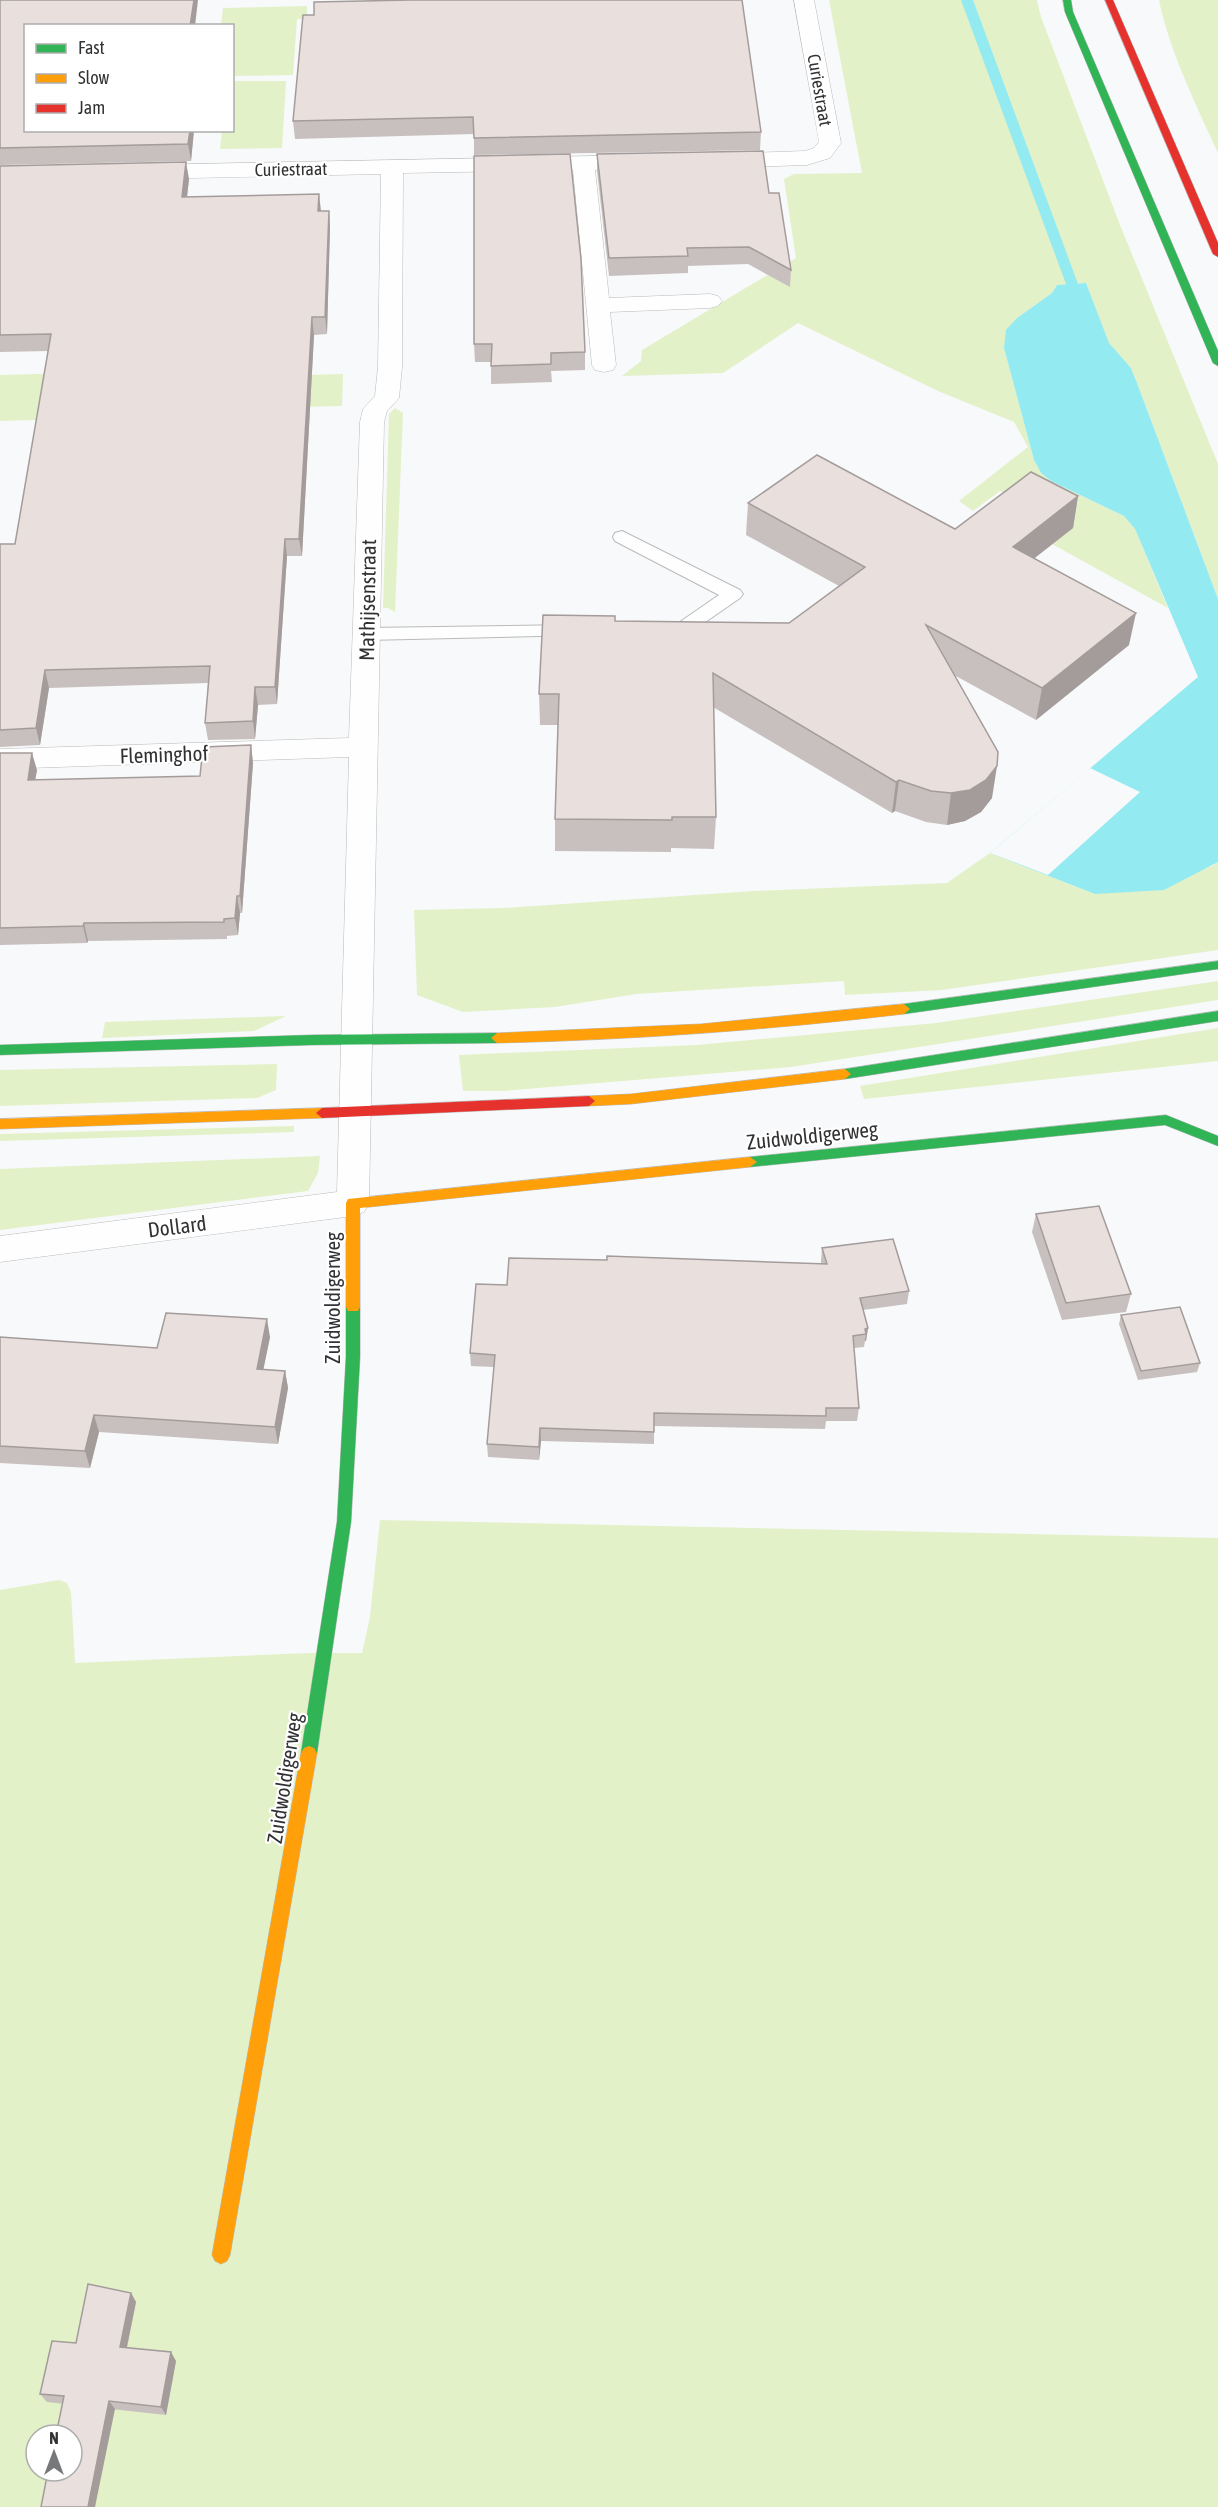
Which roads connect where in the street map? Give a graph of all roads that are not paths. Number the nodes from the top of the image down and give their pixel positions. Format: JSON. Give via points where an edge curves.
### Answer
{"nodes":[{"id":1,"x":804,"y":0,"type":"edge"},
{"id":2,"x":1067,"y":0,"type":"edge"},
{"id":3,"x":1108,"y":0,"type":"edge"},
{"id":4,"x":701,"y":161,"type":"edge"},
{"id":5,"x":665,"y":162,"type":"edge"},
{"id":6,"x":583,"y":164,"type":"junction"},
{"id":7,"x":392,"y":167,"type":"junction"},
{"id":8,"x":117,"y":172,"type":"edge"},
{"id":9,"x":1218,"y":254,"type":"edge"},
{"id":10,"x":710,"y":302,"type":"dead end"},
{"id":11,"x":598,"y":305,"type":"junction"},
{"id":12,"x":1218,"y":363,"type":"edge"},
{"id":13,"x":604,"y":365,"type":"dead end"},
{"id":14,"x":622,"y":537,"type":"dead end"},
{"id":15,"x":646,"y":630,"type":"edge"},
{"id":16,"x":588,"y":631,"type":"edge"},
{"id":17,"x":366,"y":634,"type":"junction"},
{"id":18,"x":365,"y":747,"type":"junction"},
{"id":19,"x":0,"y":759,"type":"edge"},
{"id":20,"x":1218,"y":965,"type":"edge"},
{"id":21,"x":1218,"y":1016,"type":"edge"},
{"id":22,"x":357,"y":1039,"type":"junction"},
{"id":23,"x":0,"y":1050,"type":"edge"},
{"id":24,"x":355,"y":1112,"type":"junction"},
{"id":25,"x":0,"y":1124,"type":"edge"},
{"id":26,"x":1218,"y":1141,"type":"edge"},
{"id":27,"x":353,"y":1203,"type":"junction"},
{"id":28,"x":0,"y":1249,"type":"edge"},
{"id":29,"x":220,"y":2255,"type":"dead end"}],
"edges":[{"from":1,"to":4,"type":"street","name":"Curiestraat","via":[[830,143],[822,153],[807,159]]},
{"from":2,"to":12,"type":"main road"},
{"from":3,"to":9,"type":"main road"},
{"from":5,"to":6,"type":"street","name":"Curiestraat"},
{"from":6,"to":7,"type":"street","name":"Curiestraat"},
{"from":6,"to":11,"type":"street"},
{"from":7,"to":8,"type":"street","name":"Curiestraat"},
{"from":7,"to":17,"type":"street","name":"Mathijsenstraat","via":[[390,367],[387,398],[375,409],[372,422]]},
{"from":10,"to":11,"type":"street"},
{"from":11,"to":13,"type":"street"},
{"from":14,"to":15,"type":"lane","via":[[733,594],[681,630]]},
{"from":16,"to":17,"type":"lane"},
{"from":17,"to":18,"type":"street","name":"Mathijsenstraat"},
{"from":18,"to":19,"type":"street","name":"Fleminghof"},
{"from":18,"to":22,"type":"street","name":"Mathijsenstraat"},
{"from":20,"to":22,"type":"main road","via":[[1001,998],[811,1021],[639,1034]]},
{"from":21,"to":24,"type":"main road","via":[[800,1081],[631,1099]]},
{"from":22,"to":23,"type":"main road"},
{"from":22,"to":24,"type":"street","name":"Mathijsenstraat"},
{"from":24,"to":25,"type":"main road"},
{"from":24,"to":27,"type":"street","name":"Mathijsenstraat"},
{"from":26,"to":27,"type":"main road","name":"Zuidwoldigerweg","via":[[1166,1120]]},
{"from":27,"to":28,"type":"street","name":"Dollard"},
{"from":27,"to":29,"type":"main road","name":"Zuidwoldigerweg","via":[[353,1357],[344,1522],[302,1806]]}]}
